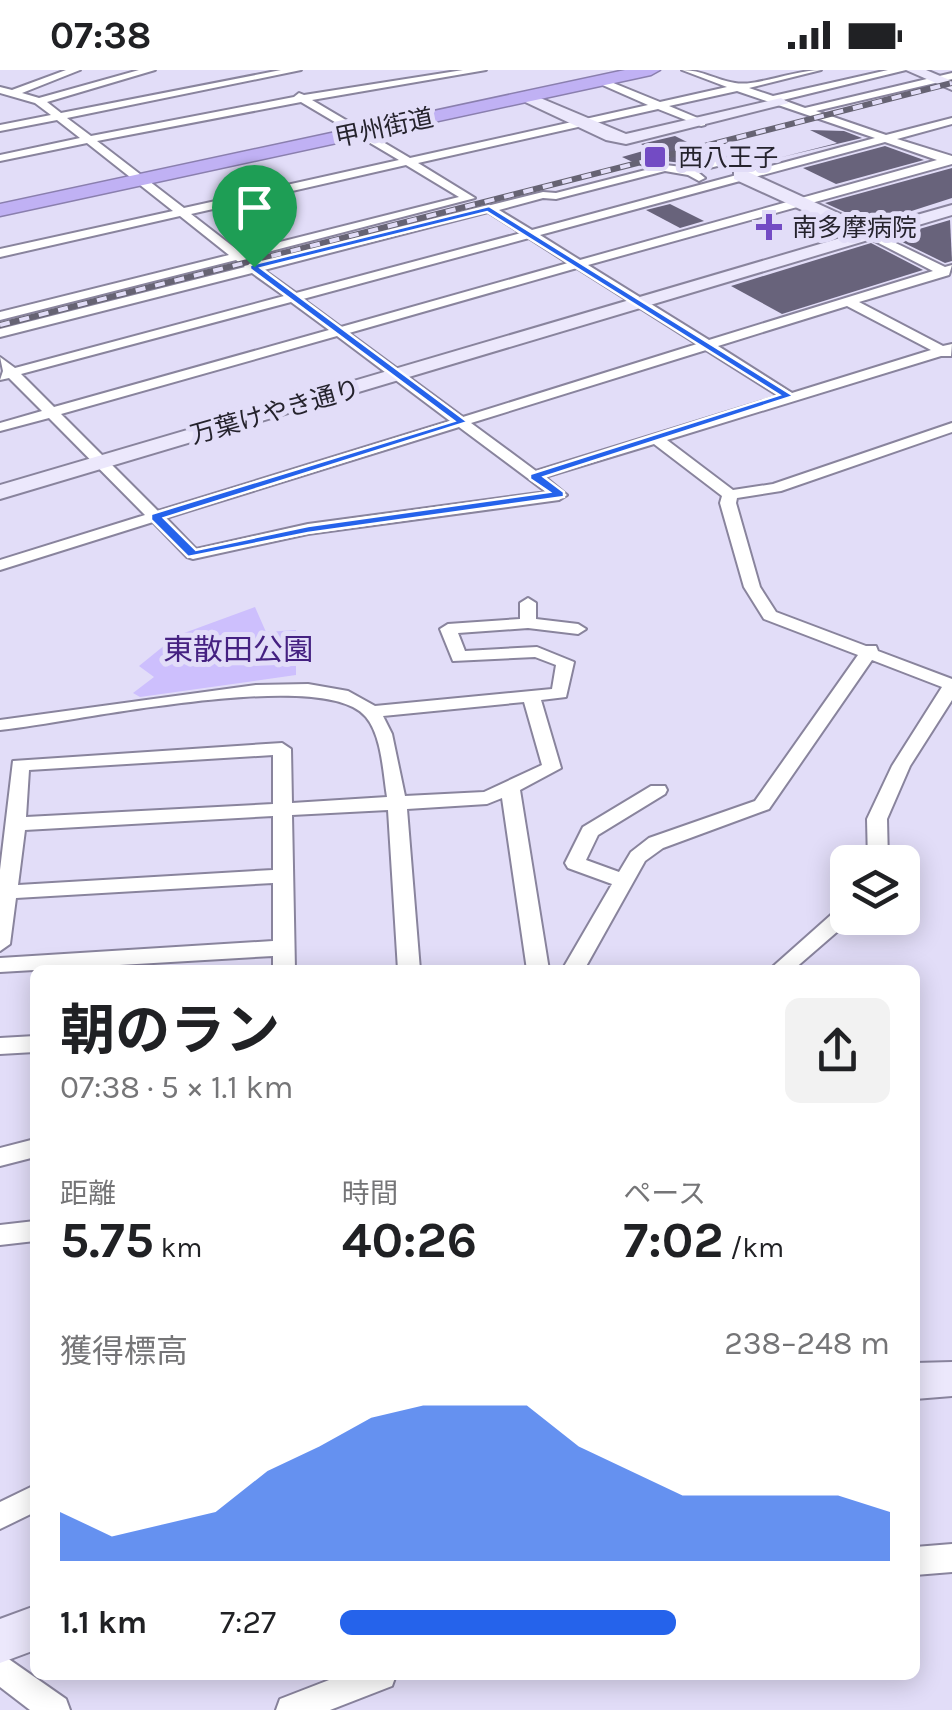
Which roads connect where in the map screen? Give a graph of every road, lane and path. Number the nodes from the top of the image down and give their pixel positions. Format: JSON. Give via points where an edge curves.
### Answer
{"nodes":[{"id":1,"x":75,"y":70,"type":"edge"},
{"id":2,"x":150,"y":70,"type":"edge"},
{"id":3,"x":296,"y":70,"type":"edge"},
{"id":4,"x":481,"y":70,"type":"edge"},
{"id":5,"x":651,"y":70,"type":"edge"},
{"id":6,"x":687,"y":70,"type":"edge"},
{"id":7,"x":816,"y":70,"type":"edge"},
{"id":8,"x":901,"y":70,"type":"edge"},
{"id":9,"x":913,"y":70,"type":"edge"},
{"id":10,"x":262,"y":73,"type":"edge"},
{"id":11,"x":601,"y":80,"type":"junction"},
{"id":12,"x":948,"y":82,"type":"edge"},
{"id":13,"x":278,"y":83,"type":"dead end"},
{"id":14,"x":738,"y":88,"type":"junction"},
{"id":15,"x":0,"y":90,"type":"edge"},
{"id":16,"x":290,"y":90,"type":"dead end"},
{"id":17,"x":13,"y":94,"type":"junction"},
{"id":18,"x":526,"y":97,"type":"junction"},
{"id":19,"x":0,"y":98,"type":"edge"},
{"id":20,"x":302,"y":98,"type":"junction"},
{"id":21,"x":39,"y":100,"type":"junction"},
{"id":22,"x":777,"y":102,"type":"junction"},
{"id":23,"x":894,"y":104,"type":"dead end"},
{"id":24,"x":660,"y":105,"type":"junction"},
{"id":25,"x":812,"y":113,"type":"junction"},
{"id":26,"x":858,"y":114,"type":"dead end"},
{"id":27,"x":59,"y":117,"type":"junction"},
{"id":28,"x":835,"y":120,"type":"junction"},
{"id":29,"x":952,"y":121,"type":"edge"},
{"id":30,"x":581,"y":123,"type":"junction"},
{"id":31,"x":701,"y":123,"type":"junction"},
{"id":32,"x":0,"y":128,"type":"edge"},
{"id":33,"x":360,"y":132,"type":"junction"},
{"id":34,"x":87,"y":138,"type":"junction"},
{"id":35,"x":887,"y":138,"type":"junction"},
{"id":36,"x":0,"y":158,"type":"edge"},
{"id":37,"x":951,"y":160,"type":"edge"},
{"id":38,"x":408,"y":161,"type":"junction"},
{"id":39,"x":766,"y":168,"type":"junction"},
{"id":40,"x":693,"y":172,"type":"junction"},
{"id":41,"x":740,"y":175,"type":"junction"},
{"id":42,"x":141,"y":180,"type":"junction"},
{"id":43,"x":710,"y":183,"type":"junction"},
{"id":44,"x":800,"y":203,"type":"junction"},
{"id":45,"x":489,"y":208,"type":"junction"},
{"id":46,"x":0,"y":210,"type":"edge"},
{"id":47,"x":952,"y":210,"type":"edge"},
{"id":48,"x":182,"y":212,"type":"junction"},
{"id":49,"x":527,"y":233,"type":"junction"},
{"id":50,"x":870,"y":234,"type":"junction"},
{"id":51,"x":380,"y":236,"type":"junction"},
{"id":52,"x":393,"y":245,"type":"dead end"},
{"id":53,"x":0,"y":252,"type":"edge"},
{"id":54,"x":406,"y":253,"type":"dead end"},
{"id":55,"x":238,"y":256,"type":"junction"},
{"id":56,"x":420,"y":262,"type":"junction"},
{"id":57,"x":579,"y":265,"type":"junction"},
{"id":58,"x":254,"y":267,"type":"junction"},
{"id":59,"x":948,"y":271,"type":"edge"},
{"id":60,"x":293,"y":296,"type":"junction"},
{"id":61,"x":849,"y":302,"type":"junction"},
{"id":62,"x":640,"y":303,"type":"junction"},
{"id":63,"x":0,"y":316,"type":"edge"},
{"id":64,"x":341,"y":332,"type":"junction"},
{"id":65,"x":0,"y":333,"type":"edge"},
{"id":66,"x":710,"y":346,"type":"junction"},
{"id":67,"x":949,"y":352,"type":"edge"},
{"id":68,"x":0,"y":361,"type":"edge"},
{"id":69,"x":6,"y":374,"type":"edge"},
{"id":70,"x":399,"y":375,"type":"junction"},
{"id":71,"x":788,"y":396,"type":"junction"},
{"id":72,"x":52,"y":413,"type":"junction"},
{"id":73,"x":462,"y":422,"type":"junction"},
{"id":74,"x":0,"y":427,"type":"edge"},
{"id":75,"x":952,"y":427,"type":"edge"},
{"id":76,"x":656,"y":438,"type":"junction"},
{"id":77,"x":101,"y":462,"type":"junction"},
{"id":78,"x":534,"y":476,"type":"junction"},
{"id":79,"x":0,"y":492,"type":"edge"},
{"id":80,"x":730,"y":495,"type":"junction"},
{"id":81,"x":156,"y":517,"type":"junction"},
{"id":82,"x":0,"y":565,"type":"edge"},
{"id":83,"x":528,"y":602,"type":"dead end"},
{"id":84,"x":528,"y":623,"type":"junction"},
{"id":85,"x":578,"y":629,"type":"dead end"},
{"id":86,"x":870,"y":650,"type":"junction"},
{"id":87,"x":952,"y":686,"type":"edge"},
{"id":88,"x":531,"y":696,"type":"junction"},
{"id":89,"x":373,"y":712,"type":"junction"},
{"id":90,"x":0,"y":725,"type":"edge"},
{"id":91,"x":510,"y":788,"type":"junction"},
{"id":92,"x":658,"y":790,"type":"dead end"},
{"id":93,"x":396,"y":806,"type":"junction"},
{"id":94,"x":282,"y":810,"type":"junction"},
{"id":95,"x":16,"y":824,"type":"junction"},
{"id":96,"x":878,"y":845,"type":"edge"},
{"id":97,"x":282,"y":876,"type":"junction"},
{"id":98,"x":624,"y":881,"type":"junction"},
{"id":99,"x":7,"y":892,"type":"junction"},
{"id":100,"x":830,"y":927,"type":"edge"},
{"id":101,"x":0,"y":944,"type":"edge"},
{"id":102,"x":283,"y":959,"type":"edge"},
{"id":103,"x":0,"y":965,"type":"edge"},
{"id":104,"x":409,"y":965,"type":"edge"},
{"id":105,"x":537,"y":965,"type":"edge"},
{"id":106,"x":575,"y":965,"type":"edge"},
{"id":107,"x":786,"y":965,"type":"edge"},
{"id":108,"x":30,"y":1044,"type":"edge"},
{"id":109,"x":0,"y":1046,"type":"edge"},
{"id":110,"x":30,"y":1149,"type":"edge"},
{"id":111,"x":0,"y":1156,"type":"edge"},
{"id":112,"x":30,"y":1232,"type":"edge"},
{"id":113,"x":0,"y":1236,"type":"edge"},
{"id":114,"x":952,"y":1379,"type":"edge"},
{"id":115,"x":920,"y":1380,"type":"edge"},
{"id":116,"x":30,"y":1501,"type":"edge"},
{"id":117,"x":0,"y":1516,"type":"edge"},
{"id":118,"x":952,"y":1558,"type":"edge"},
{"id":119,"x":920,"y":1561,"type":"edge"},
{"id":120,"x":30,"y":1630,"type":"edge"},
{"id":121,"x":0,"y":1641,"type":"edge"},
{"id":122,"x":0,"y":1668,"type":"edge"},
{"id":123,"x":368,"y":1680,"type":"edge"},
{"id":124,"x":55,"y":1710,"type":"edge"},
{"id":125,"x":291,"y":1710,"type":"edge"}],
"edges":[{"from":1,"to":17,"type":"street"},
{"from":2,"to":21,"type":"street"},
{"from":3,"to":10,"type":"street"},
{"from":4,"to":20,"type":"street"},
{"from":5,"to":11,"type":"highway","name":"甲州街道"},
{"from":6,"to":14,"type":"street"},
{"from":7,"to":14,"type":"street"},
{"from":8,"to":22,"type":"street"},
{"from":9,"to":12,"type":"street"},
{"from":10,"to":13,"type":"street"},
{"from":10,"to":27,"type":"street"},
{"from":11,"to":18,"type":"highway","name":"甲州街道"},
{"from":11,"to":24,"type":"street"},
{"from":12,"to":23,"type":"street"},
{"from":12,"to":25,"type":"street"},
{"from":14,"to":22,"type":"street"},
{"from":14,"to":24,"type":"street"},
{"from":15,"to":17,"type":"street"},
{"from":16,"to":20,"type":"street"},
{"from":17,"to":19,"type":"street"},
{"from":17,"to":21,"type":"street"},
{"from":18,"to":30,"type":"street"},
{"from":18,"to":33,"type":"highway","name":"甲州街道"},
{"from":20,"to":33,"type":"street"},
{"from":20,"to":34,"type":"street"},
{"from":21,"to":27,"type":"street"},
{"from":22,"to":25,"type":"street"},
{"from":22,"to":31,"type":"street"},
{"from":24,"to":30,"type":"street"},
{"from":24,"to":31,"type":"street"},
{"from":25,"to":28,"type":"street"},
{"from":26,"to":28,"type":"street"},
{"from":27,"to":32,"type":"street"},
{"from":27,"to":34,"type":"street"},
{"from":28,"to":35,"type":"street"},
{"from":29,"to":35,"type":"street"},
{"from":30,"to":31,"type":"street","via":[[626,139]]},
{"from":30,"to":38,"type":"street"},
{"from":33,"to":38,"type":"street"},
{"from":33,"to":42,"type":"highway","name":"甲州街道"},
{"from":34,"to":36,"type":"street"},
{"from":34,"to":42,"type":"street"},
{"from":35,"to":37,"type":"street"},
{"from":35,"to":39,"type":"street"},
{"from":37,"to":44,"type":"street"},
{"from":38,"to":48,"type":"street"},
{"from":38,"to":55,"type":"street","via":[[468,198]]},
{"from":39,"to":40,"type":"street","via":[[734,159]]},
{"from":39,"to":41,"type":"street"},
{"from":40,"to":43,"type":"street"},
{"from":40,"to":45,"type":"street","via":[[665,168]]},
{"from":41,"to":43,"type":"street"},
{"from":41,"to":44,"type":"street"},
{"from":42,"to":46,"type":"highway","name":"甲州街道"},
{"from":42,"to":48,"type":"street"},
{"from":43,"to":49,"type":"street"},
{"from":44,"to":50,"type":"street"},
{"from":44,"to":57,"type":"street"},
{"from":45,"to":49,"type":"street"},
{"from":45,"to":51,"type":"street"},
{"from":47,"to":50,"type":"street","name":"万葉けやき通り"},
{"from":48,"to":53,"type":"street"},
{"from":48,"to":55,"type":"street"},
{"from":49,"to":56,"type":"street"},
{"from":49,"to":57,"type":"street"},
{"from":50,"to":59,"type":"street"},
{"from":50,"to":62,"type":"street","name":"万葉けやき通り"},
{"from":51,"to":52,"type":"street"},
{"from":51,"to":58,"type":"street"},
{"from":54,"to":56,"type":"street"},
{"from":55,"to":58,"type":"street"},
{"from":55,"to":63,"type":"street"},
{"from":56,"to":60,"type":"street"},
{"from":57,"to":62,"type":"street"},
{"from":57,"to":64,"type":"street"},
{"from":58,"to":60,"type":"street"},
{"from":58,"to":65,"type":"street"},
{"from":59,"to":61,"type":"street"},
{"from":60,"to":64,"type":"street"},
{"from":60,"to":69,"type":"street"},
{"from":61,"to":66,"type":"street"},
{"from":61,"to":67,"type":"street"},
{"from":62,"to":66,"type":"street"},
{"from":62,"to":70,"type":"street","name":"万葉けやき通り"},
{"from":64,"to":70,"type":"street"},
{"from":64,"to":72,"type":"street"},
{"from":66,"to":71,"type":"street"},
{"from":66,"to":73,"type":"street"},
{"from":67,"to":71,"type":"street"},
{"from":68,"to":69,"type":"street"},
{"from":69,"to":72,"type":"street"},
{"from":70,"to":73,"type":"street"},
{"from":70,"to":77,"type":"street","name":"万葉けやき通り"},
{"from":71,"to":76,"type":"street"},
{"from":72,"to":74,"type":"street"},
{"from":72,"to":77,"type":"street"},
{"from":73,"to":78,"type":"street"},
{"from":73,"to":81,"type":"street"},
{"from":75,"to":80,"type":"street","via":[[776,488]]},
{"from":76,"to":78,"type":"street"},
{"from":76,"to":80,"type":"street"},
{"from":77,"to":79,"type":"street","name":"万葉けやき通り"},
{"from":77,"to":81,"type":"street"},
{"from":78,"to":81,"type":"street","via":[[559,494],[308,530],[193,554]]},
{"from":80,"to":86,"type":"street","via":[[752,587],[770,615]]},
{"from":81,"to":82,"type":"street"},
{"from":83,"to":84,"type":"street"},
{"from":84,"to":85,"type":"street"},
{"from":84,"to":88,"type":"street","via":[[448,629],[458,657],[537,652],[564,662],[560,693]]},
{"from":86,"to":87,"type":"street"},
{"from":86,"to":98,"type":"street","via":[[762,805],[656,843]]},
{"from":87,"to":96,"type":"street","via":[[901,766],[877,819]]},
{"from":88,"to":89,"type":"street"},
{"from":88,"to":91,"type":"street","via":[[552,768]]},
{"from":89,"to":90,"type":"street","via":[[329,690],[278,687]]},
{"from":89,"to":93,"type":"street"},
{"from":91,"to":93,"type":"street","via":[[487,798]]},
{"from":91,"to":105,"type":"street"},
{"from":92,"to":98,"type":"street","via":[[590,831],[576,864]]},
{"from":93,"to":94,"type":"street"},
{"from":93,"to":104,"type":"street"},
{"from":94,"to":95,"type":"street"},
{"from":94,"to":95,"type":"street","via":[[282,749],[20,764]]},
{"from":94,"to":97,"type":"street"},
{"from":95,"to":99,"type":"street"},
{"from":97,"to":99,"type":"street"},
{"from":97,"to":102,"type":"street"},
{"from":98,"to":106,"type":"street"},
{"from":99,"to":101,"type":"street"},
{"from":100,"to":107,"type":"street"},
{"from":102,"to":103,"type":"street"},
{"from":108,"to":109,"type":"street"},
{"from":110,"to":111,"type":"street"},
{"from":112,"to":113,"type":"street"},
{"from":114,"to":115,"type":"street"},
{"from":116,"to":117,"type":"street"},
{"from":118,"to":119,"type":"street"},
{"from":120,"to":121,"type":"street"},
{"from":122,"to":124,"type":"street"},
{"from":123,"to":125,"type":"street"}]}
